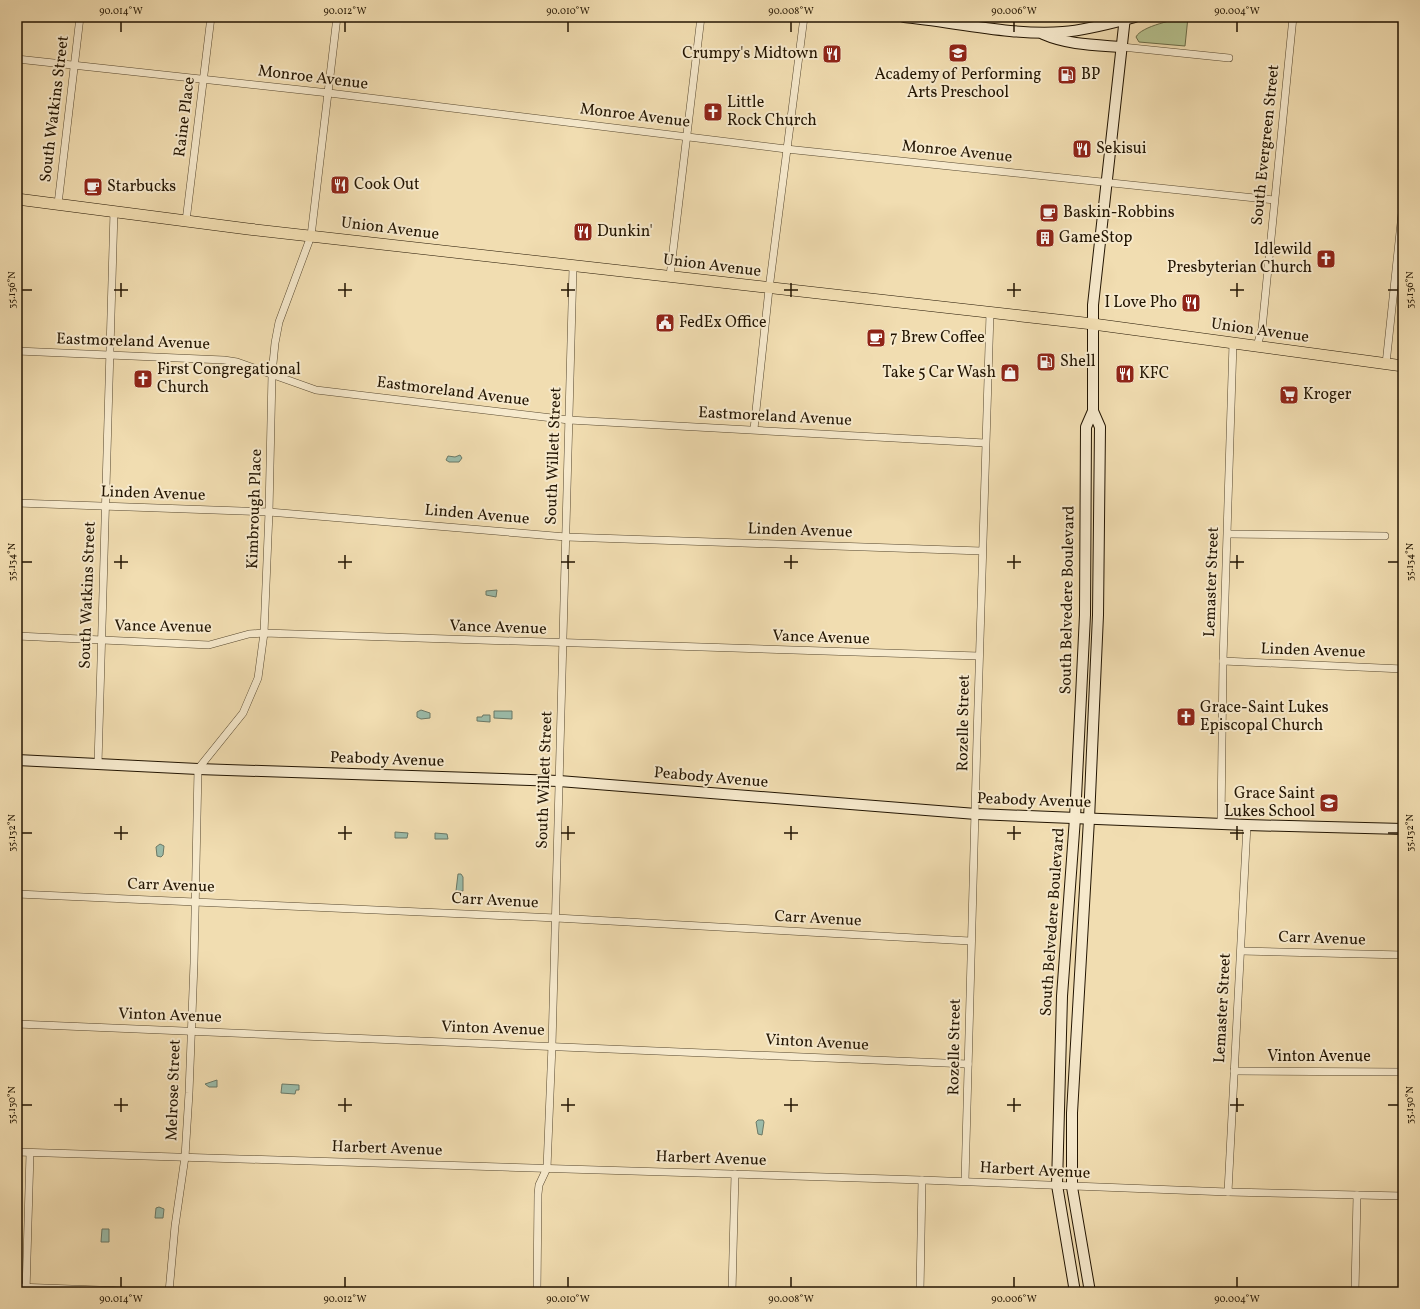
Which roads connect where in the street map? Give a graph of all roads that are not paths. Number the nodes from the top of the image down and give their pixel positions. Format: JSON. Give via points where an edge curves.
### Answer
{"nodes":[{"id":1,"x":80,"y":17,"type":"edge"},
{"id":2,"x":211,"y":17,"type":"edge"},
{"id":3,"x":337,"y":17,"type":"edge"},
{"id":4,"x":701,"y":17,"type":"edge"},
{"id":5,"x":804,"y":17,"type":"edge"},
{"id":6,"x":904,"y":17,"type":"edge"},
{"id":7,"x":1136,"y":17,"type":"edge"},
{"id":8,"x":1293,"y":17,"type":"edge"},
{"id":9,"x":1125,"y":18,"type":"edge"},
{"id":10,"x":974,"y":22,"type":"edge"},
{"id":11,"x":1040,"y":32,"type":"junction"},
{"id":12,"x":1122,"y":47,"type":"junction"},
{"id":13,"x":1229,"y":58,"type":"dead end"},
{"id":14,"x":17,"y":59,"type":"edge"},
{"id":15,"x":76,"y":66,"type":"junction"},
{"id":16,"x":204,"y":79,"type":"junction"},
{"id":17,"x":328,"y":93,"type":"junction"},
{"id":18,"x":686,"y":137,"type":"junction"},
{"id":19,"x":786,"y":149,"type":"junction"},
{"id":20,"x":1105,"y":182,"type":"junction"},
{"id":21,"x":17,"y":199,"type":"edge"},
{"id":22,"x":1274,"y":200,"type":"junction"},
{"id":23,"x":58,"y":204,"type":"junction"},
{"id":24,"x":1403,"y":204,"type":"edge"},
{"id":25,"x":114,"y":211,"type":"junction"},
{"id":26,"x":186,"y":221,"type":"junction"},
{"id":27,"x":311,"y":236,"type":"junction"},
{"id":28,"x":573,"y":267,"type":"junction"},
{"id":29,"x":670,"y":276,"type":"junction"},
{"id":30,"x":769,"y":289,"type":"junction"},
{"id":31,"x":990,"y":313,"type":"junction"},
{"id":32,"x":1093,"y":324,"type":"junction"},
{"id":33,"x":1233,"y":343,"type":"junction"},
{"id":34,"x":1257,"y":346,"type":"junction"},
{"id":35,"x":17,"y":351,"type":"edge"},
{"id":36,"x":109,"y":356,"type":"junction"},
{"id":37,"x":1386,"y":364,"type":"junction"},
{"id":38,"x":1403,"y":366,"type":"edge"},
{"id":39,"x":272,"y":374,"type":"junction"},
{"id":40,"x":1093,"y":411,"type":"junction"},
{"id":41,"x":569,"y":420,"type":"junction"},
{"id":42,"x":754,"y":430,"type":"junction"},
{"id":43,"x":985,"y":443,"type":"junction"},
{"id":44,"x":17,"y":503,"type":"edge"},
{"id":45,"x":105,"y":506,"type":"junction"},
{"id":46,"x":269,"y":512,"type":"junction"},
{"id":47,"x":1228,"y":534,"type":"junction"},
{"id":48,"x":1385,"y":536,"type":"dead end"},
{"id":49,"x":566,"y":537,"type":"junction"},
{"id":50,"x":982,"y":551,"type":"junction"},
{"id":51,"x":264,"y":633,"type":"junction"},
{"id":52,"x":17,"y":636,"type":"edge"},
{"id":53,"x":101,"y":640,"type":"junction"},
{"id":54,"x":563,"y":644,"type":"junction"},
{"id":55,"x":979,"y":656,"type":"junction"},
{"id":56,"x":1223,"y":661,"type":"junction"},
{"id":57,"x":1403,"y":669,"type":"edge"},
{"id":58,"x":17,"y":760,"type":"edge"},
{"id":59,"x":98,"y":764,"type":"junction"},
{"id":60,"x":198,"y":769,"type":"junction"},
{"id":61,"x":559,"y":781,"type":"junction"},
{"id":62,"x":976,"y":814,"type":"junction"},
{"id":63,"x":1075,"y":818,"type":"junction"},
{"id":64,"x":1089,"y":818,"type":"junction"},
{"id":65,"x":1221,"y":823,"type":"junction"},
{"id":66,"x":1247,"y":825,"type":"junction"},
{"id":67,"x":1403,"y":829,"type":"edge"},
{"id":68,"x":17,"y":894,"type":"edge"},
{"id":69,"x":195,"y":901,"type":"junction"},
{"id":70,"x":556,"y":918,"type":"junction"},
{"id":71,"x":970,"y":941,"type":"junction"},
{"id":72,"x":1240,"y":951,"type":"junction"},
{"id":73,"x":1403,"y":955,"type":"edge"},
{"id":74,"x":1062,"y":996,"type":"junction"},
{"id":75,"x":1079,"y":996,"type":"junction"},
{"id":76,"x":17,"y":1024,"type":"edge"},
{"id":77,"x":191,"y":1031,"type":"junction"},
{"id":78,"x":552,"y":1045,"type":"junction"},
{"id":79,"x":968,"y":1064,"type":"junction"},
{"id":80,"x":1234,"y":1071,"type":"junction"},
{"id":81,"x":1403,"y":1072,"type":"edge"},
{"id":82,"x":17,"y":1152,"type":"edge"},
{"id":83,"x":30,"y":1153,"type":"junction"},
{"id":84,"x":185,"y":1157,"type":"junction"},
{"id":85,"x":548,"y":1168,"type":"junction"},
{"id":86,"x":735,"y":1174,"type":"junction"},
{"id":87,"x":922,"y":1180,"type":"junction"},
{"id":88,"x":965,"y":1181,"type":"junction"},
{"id":89,"x":1057,"y":1185,"type":"junction"},
{"id":90,"x":1072,"y":1187,"type":"junction"},
{"id":91,"x":1228,"y":1192,"type":"junction"},
{"id":92,"x":1357,"y":1195,"type":"junction"},
{"id":93,"x":1403,"y":1196,"type":"edge"},
{"id":94,"x":17,"y":1287,"type":"edge"},
{"id":95,"x":26,"y":1290,"type":"edge"},
{"id":96,"x":154,"y":1292,"type":"edge"},
{"id":97,"x":169,"y":1292,"type":"edge"},
{"id":98,"x":537,"y":1292,"type":"edge"},
{"id":99,"x":732,"y":1292,"type":"edge"},
{"id":100,"x":920,"y":1292,"type":"edge"},
{"id":101,"x":1075,"y":1292,"type":"edge"},
{"id":102,"x":1090,"y":1292,"type":"edge"},
{"id":103,"x":1355,"y":1292,"type":"edge"}],
"edges":[{"from":1,"to":15,"type":"street","name":"South Watkins Street"},
{"from":2,"to":16,"type":"street","name":"Raine Place"},
{"from":3,"to":17,"type":"street","name":"Kimbrough Place"},
{"from":4,"to":18,"type":"street"},
{"from":5,"to":19,"type":"street"},
{"from":6,"to":10,"type":"street"},
{"from":7,"to":9,"type":"street"},
{"from":8,"to":22,"type":"street","name":"South Evergreen Street"},
{"from":9,"to":11,"type":"street","via":[[1068,31]]},
{"from":9,"to":12,"type":"street","name":"South Belvedere Boulevard"},
{"from":10,"to":11,"type":"street"},
{"from":11,"to":12,"type":"street","via":[[1058,40]]},
{"from":12,"to":13,"type":"street"},
{"from":12,"to":20,"type":"street","name":"South Belvedere Boulevard"},
{"from":14,"to":15,"type":"street","name":"Monroe Avenue"},
{"from":15,"to":16,"type":"street","name":"Monroe Avenue"},
{"from":15,"to":23,"type":"street","name":"South Watkins Street"},
{"from":16,"to":17,"type":"street","name":"Monroe Avenue"},
{"from":16,"to":26,"type":"street","name":"Raine Place"},
{"from":17,"to":18,"type":"street","name":"Monroe Avenue"},
{"from":17,"to":27,"type":"street","name":"Kimbrough Place"},
{"from":18,"to":19,"type":"street","name":"Monroe Avenue"},
{"from":18,"to":29,"type":"street"},
{"from":19,"to":20,"type":"street","name":"Monroe Avenue"},
{"from":19,"to":30,"type":"street"},
{"from":20,"to":22,"type":"street","name":"Monroe Avenue"},
{"from":20,"to":32,"type":"street","name":"South Belvedere Boulevard"},
{"from":21,"to":23,"type":"main road","name":"Union Avenue"},
{"from":22,"to":34,"type":"street","name":"South Evergreen Street","via":[[1262,328]]},
{"from":23,"to":25,"type":"main road","name":"Union Avenue"},
{"from":24,"to":37,"type":"street"},
{"from":25,"to":26,"type":"main road","name":"Union Avenue"},
{"from":25,"to":36,"type":"street","name":"South Watkins Street"},
{"from":26,"to":27,"type":"main road","name":"Union Avenue"},
{"from":27,"to":28,"type":"main road","name":"Union Avenue"},
{"from":27,"to":39,"type":"street","name":"Kimbrough Place","via":[[279,322]]},
{"from":28,"to":29,"type":"main road","name":"Union Avenue"},
{"from":28,"to":41,"type":"street","name":"South Willett Street"},
{"from":29,"to":30,"type":"main road","name":"Union Avenue"},
{"from":30,"to":31,"type":"main road","name":"Union Avenue"},
{"from":30,"to":42,"type":"street"},
{"from":31,"to":32,"type":"main road","name":"Union Avenue"},
{"from":31,"to":43,"type":"street","name":"Rozelle Street"},
{"from":32,"to":33,"type":"main road","name":"Union Avenue"},
{"from":32,"to":40,"type":"street","name":"South Belvedere Boulevard"},
{"from":33,"to":34,"type":"main road","name":"Union Avenue"},
{"from":33,"to":47,"type":"street","name":"Lemaster Street"},
{"from":34,"to":37,"type":"main road","name":"Union Avenue"},
{"from":35,"to":36,"type":"street","name":"Eastmoreland Avenue"},
{"from":36,"to":39,"type":"street","name":"Eastmoreland Avenue","via":[[224,360]]},
{"from":36,"to":45,"type":"street","name":"South Watkins Street"},
{"from":37,"to":38,"type":"main road","name":"Union Avenue"},
{"from":39,"to":41,"type":"street","name":"Eastmoreland Avenue","via":[[316,390]]},
{"from":39,"to":46,"type":"street","name":"Kimbrough Place"},
{"from":40,"to":63,"type":"street","name":"South Belvedere Boulevard","via":[[1086,427],[1085,615]]},
{"from":40,"to":64,"type":"street","name":"South Belvedere Boulevard","via":[[1100,427],[1098,615]]},
{"from":41,"to":42,"type":"street","name":"Eastmoreland Avenue"},
{"from":41,"to":49,"type":"street","name":"South Willett Street"},
{"from":42,"to":43,"type":"street","name":"Eastmoreland Avenue"},
{"from":43,"to":50,"type":"street","name":"Rozelle Street"},
{"from":44,"to":45,"type":"street","name":"Linden Avenue"},
{"from":45,"to":46,"type":"street","name":"Linden Avenue"},
{"from":45,"to":53,"type":"street","name":"South Watkins Street"},
{"from":46,"to":49,"type":"street","name":"Linden Avenue"},
{"from":46,"to":51,"type":"street","name":"Kimbrough Place"},
{"from":47,"to":48,"type":"street"},
{"from":47,"to":56,"type":"street","name":"Lemaster Street"},
{"from":49,"to":50,"type":"street","name":"Linden Avenue"},
{"from":49,"to":54,"type":"street","name":"South Willett Street"},
{"from":50,"to":55,"type":"street","name":"Rozelle Street"},
{"from":51,"to":53,"type":"street","name":"Vance Avenue","via":[[209,644]]},
{"from":51,"to":54,"type":"street","name":"Vance Avenue"},
{"from":51,"to":60,"type":"street","name":"Kimbrough Place","via":[[258,678],[243,713]]},
{"from":52,"to":53,"type":"street","name":"Vance Avenue"},
{"from":53,"to":59,"type":"street","name":"South Watkins Street"},
{"from":54,"to":55,"type":"street","name":"Vance Avenue"},
{"from":54,"to":61,"type":"street","name":"South Willett Street"},
{"from":55,"to":62,"type":"street","name":"Rozelle Street"},
{"from":56,"to":57,"type":"street","name":"Linden Avenue"},
{"from":56,"to":65,"type":"street","name":"Lemaster Street"},
{"from":58,"to":59,"type":"street","name":"Peabody Avenue"},
{"from":59,"to":60,"type":"street","name":"Peabody Avenue"},
{"from":60,"to":61,"type":"street","name":"Peabody Avenue"},
{"from":60,"to":69,"type":"street","name":"Melrose Street"},
{"from":61,"to":62,"type":"street","name":"Peabody Avenue"},
{"from":61,"to":70,"type":"street","name":"South Willett Street"},
{"from":62,"to":63,"type":"street","name":"Peabody Avenue"},
{"from":62,"to":71,"type":"street","name":"Rozelle Street"},
{"from":63,"to":64,"type":"street","name":"Peabody Avenue"},
{"from":63,"to":74,"type":"street","name":"South Belvedere Boulevard"},
{"from":64,"to":65,"type":"street","name":"Peabody Avenue"},
{"from":64,"to":75,"type":"street","name":"South Belvedere Boulevard"},
{"from":65,"to":66,"type":"street","name":"Peabody Avenue"},
{"from":66,"to":67,"type":"street","name":"Peabody Avenue"},
{"from":66,"to":72,"type":"street","name":"Lemaster Street"},
{"from":68,"to":69,"type":"street","name":"Carr Avenue"},
{"from":69,"to":70,"type":"street","name":"Carr Avenue"},
{"from":69,"to":77,"type":"street","name":"Melrose Street"},
{"from":70,"to":71,"type":"street","name":"Carr Avenue"},
{"from":70,"to":78,"type":"street","name":"South Willett Street"},
{"from":71,"to":79,"type":"street","name":"Rozelle Street"},
{"from":72,"to":73,"type":"street","name":"Carr Avenue"},
{"from":72,"to":80,"type":"street","name":"Lemaster Street"},
{"from":74,"to":75,"type":"street"},
{"from":74,"to":89,"type":"street","name":"South Belvedere Boulevard"},
{"from":75,"to":90,"type":"street","name":"South Belvedere Boulevard","via":[[1072,1113]]},
{"from":76,"to":77,"type":"street","name":"Vinton Avenue"},
{"from":77,"to":78,"type":"street","name":"Vinton Avenue"},
{"from":77,"to":84,"type":"street","name":"Melrose Street"},
{"from":78,"to":79,"type":"street","name":"Vinton Avenue"},
{"from":78,"to":85,"type":"street","name":"South Willett Street"},
{"from":79,"to":88,"type":"street","name":"Rozelle Street"},
{"from":80,"to":81,"type":"street","name":"Vinton Avenue"},
{"from":80,"to":91,"type":"street","name":"Lemaster Street"},
{"from":82,"to":83,"type":"street","name":"Harbert Avenue"},
{"from":83,"to":84,"type":"street","name":"Harbert Avenue"},
{"from":83,"to":95,"type":"street"},
{"from":84,"to":85,"type":"street","name":"Harbert Avenue"},
{"from":84,"to":97,"type":"street","name":"Melrose Street"},
{"from":85,"to":86,"type":"street","name":"Harbert Avenue"},
{"from":85,"to":98,"type":"street","name":"South Willett Street","via":[[539,1185],[538,1194]]},
{"from":86,"to":87,"type":"street","name":"Harbert Avenue"},
{"from":86,"to":99,"type":"street"},
{"from":87,"to":88,"type":"street","name":"Harbert Avenue"},
{"from":87,"to":100,"type":"street"},
{"from":88,"to":89,"type":"street","name":"Harbert Avenue"},
{"from":89,"to":90,"type":"street","name":"Harbert Avenue"},
{"from":89,"to":101,"type":"street","name":"South Belvedere Boulevard"},
{"from":90,"to":91,"type":"street","name":"Harbert Avenue"},
{"from":90,"to":102,"type":"street","name":"South Belvedere Boulevard"},
{"from":91,"to":92,"type":"street","name":"Harbert Avenue"},
{"from":92,"to":93,"type":"street","name":"Harbert Avenue"},
{"from":92,"to":103,"type":"street"},
{"from":94,"to":95,"type":"street"},
{"from":95,"to":96,"type":"street"}]}
